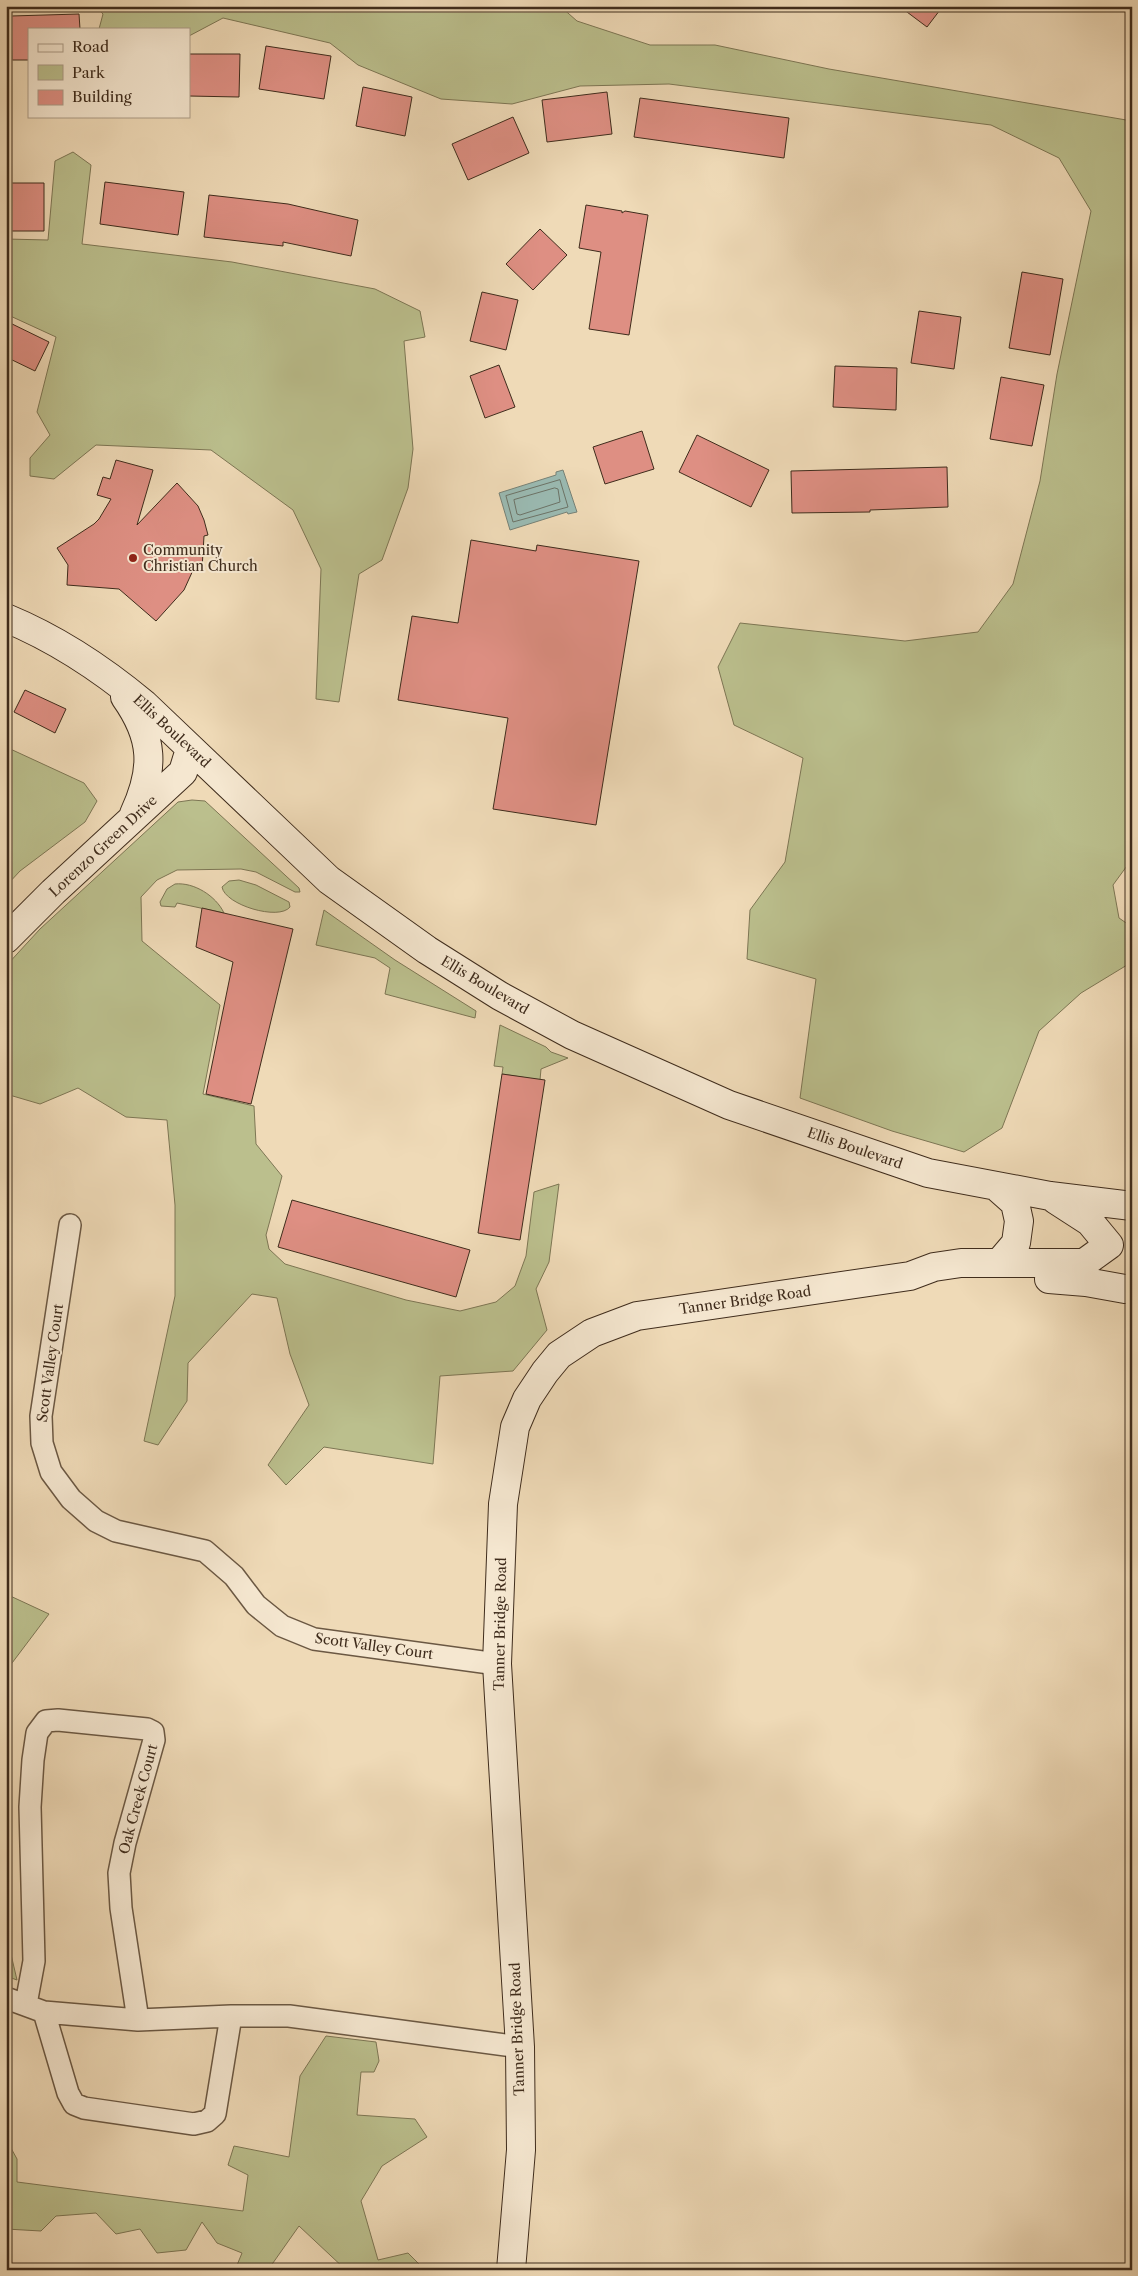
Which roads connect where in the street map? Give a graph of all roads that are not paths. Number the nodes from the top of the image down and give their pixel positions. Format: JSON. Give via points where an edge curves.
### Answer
{"nodes":[{"id":1,"x":6,"y":618,"type":"edge"},
{"id":2,"x":93,"y":664,"type":"junction"},
{"id":3,"x":190,"y":749,"type":"junction"},
{"id":4,"x":118,"y":832,"type":"junction"},
{"id":5,"x":6,"y":939,"type":"edge"},
{"id":6,"x":997,"y":1187,"type":"junction"},
{"id":7,"x":1050,"y":1196,"type":"junction"},
{"id":8,"x":1132,"y":1206,"type":"edge"},
{"id":9,"x":1132,"y":1211,"type":"edge"},
{"id":10,"x":70,"y":1225,"type":"dead end"},
{"id":11,"x":1109,"y":1245,"type":"junction"},
{"id":12,"x":999,"y":1263,"type":"junction"},
{"id":13,"x":910,"y":1276,"type":"junction"},
{"id":14,"x":1128,"y":1291,"type":"edge"},
{"id":15,"x":497,"y":1664,"type":"junction"},
{"id":16,"x":6,"y":1998,"type":"edge"},
{"id":17,"x":35,"y":2008,"type":"junction"},
{"id":18,"x":231,"y":2016,"type":"junction"},
{"id":19,"x":138,"y":2020,"type":"junction"},
{"id":20,"x":520,"y":2047,"type":"junction"},
{"id":21,"x":511,"y":2270,"type":"edge"}],
"edges":[{"from":1,"to":2,"type":"main road","name":"Ellis Boulevard","via":[[31,628]]},
{"from":2,"to":3,"type":"main road","name":"Ellis Boulevard","via":[[144,704]]},
{"from":2,"to":4,"type":"main road","via":[[126,699],[142,728],[149,753],[149,774],[140,800],[134,814]]},
{"from":3,"to":4,"type":"main road","name":"Lorenzo Green Drive","via":[[183,772]]},
{"from":3,"to":6,"type":"main road","name":"Ellis Boulevard","via":[[328,880],[427,950],[500,996],[572,1035],[729,1105],[928,1173]]},
{"from":4,"to":5,"type":"main road","name":"Lorenzo Green Drive"},
{"from":6,"to":7,"type":"main road","name":"Ellis Boulevard"},
{"from":6,"to":12,"type":"main road","via":[[1015,1203],[1019,1221],[1016,1243]]},
{"from":7,"to":8,"type":"main road","name":"Ellis Boulevard"},
{"from":7,"to":11,"type":"main road","name":"Ellis Boulevard","via":[[1090,1222]]},
{"from":9,"to":11,"type":"main road","via":[[1125,1214],[1115,1227]]},
{"from":10,"to":15,"type":"street","name":"Scott Valley Court","via":[[41,1416],[42,1442],[51,1472],[71,1499],[96,1521],[116,1531],[205,1551],[234,1576],[256,1605],[282,1626],[314,1638]]},
{"from":11,"to":12,"type":"main road","name":"Tanner Bridge Road","via":[[1084,1263]]},
{"from":11,"to":14,"type":"main road","via":[[1115,1274]]},
{"from":12,"to":13,"type":"main road","name":"Tanner Bridge Road","via":[[934,1266]]},
{"from":13,"to":14,"type":"main road","name":"Tanner Bridge Road","via":[[931,1279],[1019,1277],[1086,1282]]},
{"from":13,"to":15,"type":"main road","name":"Tanner Bridge Road","via":[[636,1316],[592,1333],[559,1355],[527,1398],[514,1427],[503,1504]]},
{"from":15,"to":20,"type":"main road","name":"Tanner Bridge Road"},
{"from":16,"to":17,"type":"street"},
{"from":17,"to":18,"type":"street","name":"Oak Creek Court","via":[[74,2104],[194,2124],[207,2121],[215,2114]]},
{"from":17,"to":19,"type":"street"},
{"from":17,"to":19,"type":"street","name":"Oak Creek Court","via":[[30,1807],[37,1733],[46,1721],[58,1720],[147,1729],[154,1732],[154,1740],[119,1872],[121,1908]]},
{"from":18,"to":19,"type":"street"},
{"from":18,"to":20,"type":"street","via":[[289,2016]]},
{"from":20,"to":21,"type":"main road","name":"Tanner Bridge Road","via":[[521,2150]]}]}
